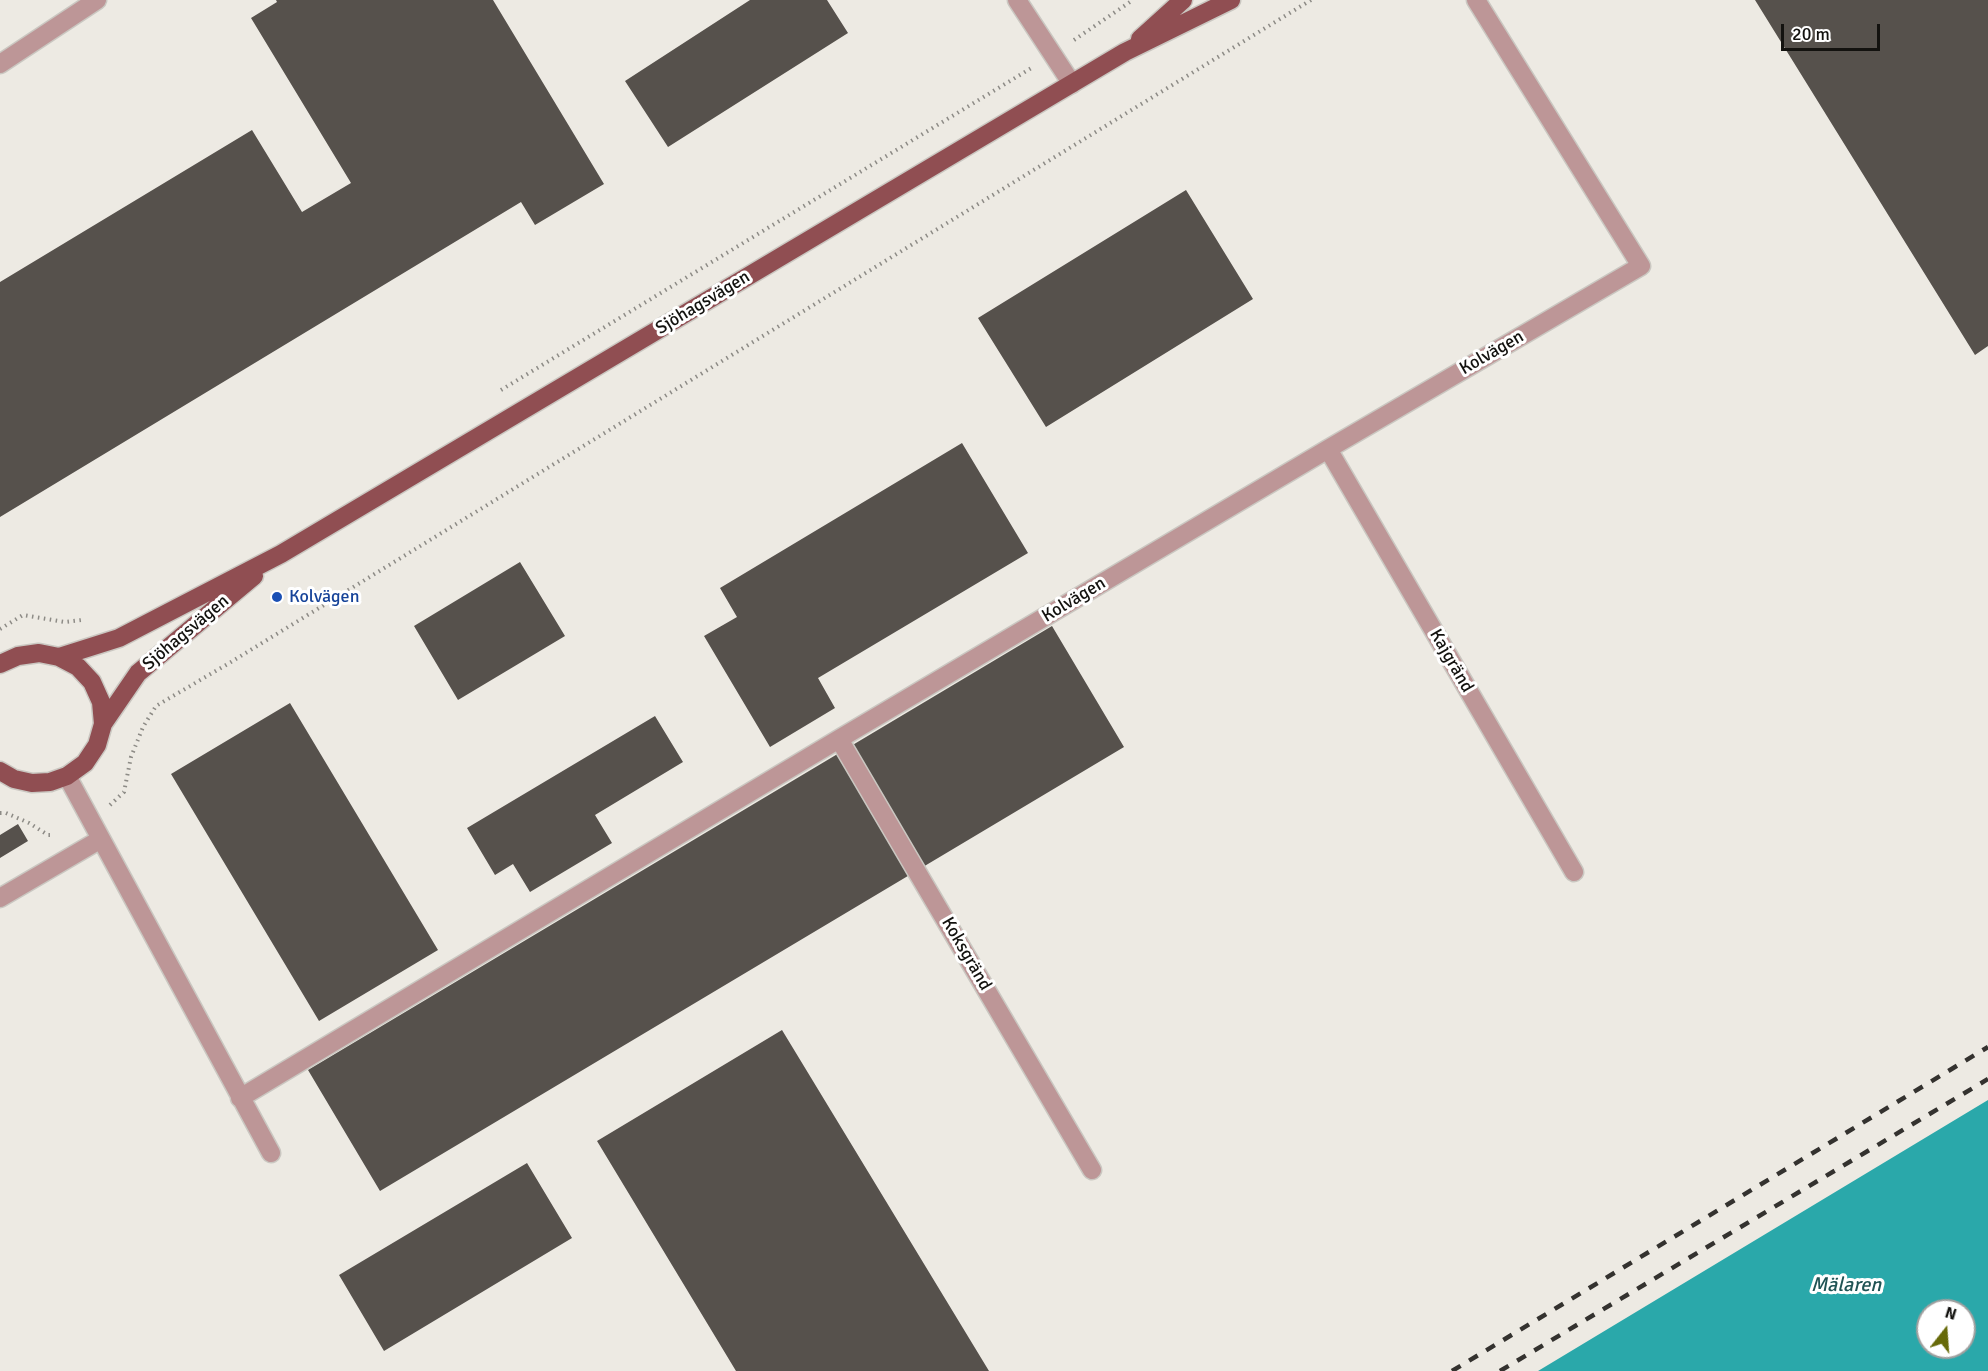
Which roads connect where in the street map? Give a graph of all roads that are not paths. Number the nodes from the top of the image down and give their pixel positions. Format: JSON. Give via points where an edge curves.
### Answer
{"nodes":[{"id":1,"x":97,"y":0,"type":"edge"},
{"id":2,"x":1017,"y":0,"type":"edge"},
{"id":3,"x":1183,"y":0,"type":"edge"},
{"id":4,"x":1231,"y":0,"type":"edge"},
{"id":5,"x":1476,"y":0,"type":"edge"},
{"id":6,"x":1125,"y":52,"type":"junction"},
{"id":7,"x":0,"y":64,"type":"edge"},
{"id":8,"x":1072,"y":84,"type":"junction"},
{"id":9,"x":1328,"y":449,"type":"junction"},
{"id":10,"x":281,"y":554,"type":"junction"},
{"id":11,"x":59,"y":657,"type":"junction"},
{"id":12,"x":0,"y":664,"type":"edge"},
{"id":13,"x":103,"y":724,"type":"junction"},
{"id":14,"x":839,"y":739,"type":"junction"},
{"id":15,"x":0,"y":771,"type":"edge"},
{"id":16,"x":67,"y":776,"type":"junction"},
{"id":17,"x":100,"y":839,"type":"junction"},
{"id":18,"x":1574,"y":872,"type":"dead end"},
{"id":19,"x":0,"y":898,"type":"edge"},
{"id":20,"x":240,"y":1098,"type":"junction"},
{"id":21,"x":271,"y":1153,"type":"dead end"},
{"id":22,"x":1092,"y":1170,"type":"dead end"}],
"edges":[{"from":1,"to":7,"type":"street"},
{"from":2,"to":8,"type":"street"},
{"from":3,"to":6,"type":"main road","name":"Sjöhagsvägen"},
{"from":4,"to":6,"type":"main road","name":"Sjöhagsvägen"},
{"from":5,"to":9,"type":"street","name":"Kolvägen","via":[[1641,266]]},
{"from":6,"to":8,"type":"main road","name":"Sjöhagsvägen"},
{"from":8,"to":10,"type":"main road","name":"Sjöhagsvägen"},
{"from":9,"to":14,"type":"street","name":"Kolvägen"},
{"from":9,"to":18,"type":"street","name":"Kajgränd"},
{"from":10,"to":11,"type":"main road","name":"Sjöhagsvägen","via":[[119,638]]},
{"from":10,"to":13,"type":"main road","name":"Sjöhagsvägen","via":[[138,673]]},
{"from":11,"to":12,"type":"main road","name":"Sjöhagsvägen","via":[[28,654]]},
{"from":11,"to":13,"type":"main road","name":"Sjöhagsvägen","via":[[78,667],[92,682],[101,702]]},
{"from":13,"to":16,"type":"main road","name":"Sjöhagsvägen","via":[[97,745],[85,763]]},
{"from":14,"to":20,"type":"street","name":"Kolvägen"},
{"from":14,"to":22,"type":"street","name":"Koksgränd"},
{"from":15,"to":16,"type":"main road","name":"Sjöhagsvägen","via":[[32,783]]},
{"from":16,"to":17,"type":"street"},
{"from":17,"to":19,"type":"street"},
{"from":17,"to":20,"type":"street"},
{"from":20,"to":21,"type":"street"}]}
